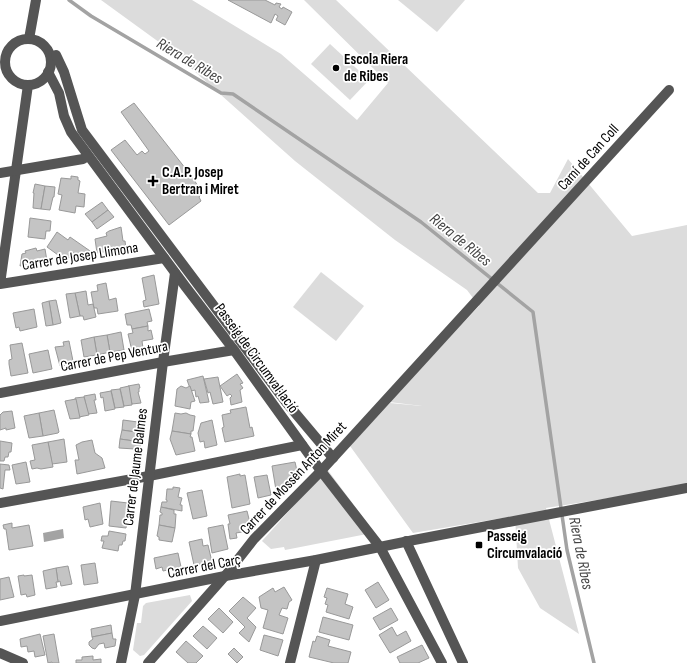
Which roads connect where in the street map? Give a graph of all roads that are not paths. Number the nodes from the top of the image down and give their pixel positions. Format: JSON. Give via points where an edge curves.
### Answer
{"nodes":[{"id":1,"x":36,"y":0,"type":"edge"},
{"id":2,"x":29,"y":39,"type":"junction"},
{"id":3,"x":56,"y":55,"type":"dead end"},
{"id":4,"x":2,"y":57,"type":"edge"},
{"id":5,"x":48,"y":72,"type":"junction"},
{"id":6,"x":28,"y":85,"type":"junction"},
{"id":7,"x":669,"y":90,"type":"dead end"},
{"id":8,"x":87,"y":156,"type":"junction"},
{"id":9,"x":16,"y":170,"type":"junction"},
{"id":10,"x":0,"y":173,"type":"edge"},
{"id":11,"x":164,"y":258,"type":"junction"},
{"id":12,"x":175,"y":273,"type":"junction"},
{"id":13,"x":0,"y":284,"type":"edge"},
{"id":14,"x":234,"y":350,"type":"junction"},
{"id":15,"x":431,"y":352,"type":"joint"},
{"id":16,"x":163,"y":362,"type":"junction"},
{"id":17,"x":0,"y":394,"type":"edge"},
{"id":18,"x":302,"y":445,"type":"junction"},
{"id":19,"x":333,"y":458,"type":"junction"},
{"id":20,"x":321,"y":471,"type":"junction"},
{"id":21,"x":149,"y":476,"type":"junction"},
{"id":22,"x":687,"y":488,"type":"edge"},
{"id":23,"x":0,"y":503,"type":"edge"},
{"id":24,"x":410,"y":541,"type":"junction"},
{"id":25,"x":380,"y":547,"type":"junction"},
{"id":26,"x":316,"y":560,"type":"junction"},
{"id":27,"x":225,"y":576,"type":"junction"},
{"id":28,"x":135,"y":595,"type":"junction"},
{"id":29,"x":0,"y":621,"type":"edge"},
{"id":30,"x":0,"y":653,"type":"edge"},
{"id":31,"x":23,"y":663,"type":"edge"},
{"id":32,"x":121,"y":663,"type":"edge"},
{"id":33,"x":148,"y":663,"type":"edge"},
{"id":34,"x":290,"y":663,"type":"edge"},
{"id":35,"x":442,"y":663,"type":"edge"},
{"id":36,"x":463,"y":663,"type":"edge"}],
"edges":[{"from":1,"to":2,"type":"street"},
{"from":2,"to":4,"type":"street","via":[[14,44]]},
{"from":2,"to":5,"type":"street","via":[[37,40],[46,48],[51,63]]},
{"from":3,"to":19,"type":"street","name":"Passeig de Circumval·lació","via":[[82,130],[286,402]]},
{"from":4,"to":6,"type":"street","via":[[12,79]]},
{"from":5,"to":6,"type":"street","via":[[42,80]]},
{"from":5,"to":8,"type":"street","name":"Passeig de Circumval·lació","via":[[59,93],[71,132]]},
{"from":6,"to":9,"type":"street"},
{"from":7,"to":15,"type":"street","name":"Camí de Can Coll"},
{"from":8,"to":9,"type":"street"},
{"from":8,"to":11,"type":"street","name":"Passeig de Circumval·lació"},
{"from":9,"to":10,"type":"street"},
{"from":9,"to":13,"type":"street"},
{"from":11,"to":12,"type":"street","name":"Passeig de Circumval·lació"},
{"from":11,"to":13,"type":"street","name":"Carrer de Josep Llimona"},
{"from":12,"to":14,"type":"street","name":"Passeig de Circumval·lació"},
{"from":12,"to":16,"type":"street","name":"Carrer de Jaume Balmes"},
{"from":14,"to":16,"type":"street","name":"Carrer de Pep Ventura"},
{"from":14,"to":18,"type":"street","name":"Passeig de Circumval·lació"},
{"from":15,"to":19,"type":"street","name":"Carrer de Mossèn Anton Miret"},
{"from":16,"to":17,"type":"street","name":"Carrer de Pep Ventura"},
{"from":16,"to":21,"type":"street","name":"Carrer de Jaume Balmes"},
{"from":18,"to":20,"type":"street","name":"Passeig de Circumval·lació"},
{"from":18,"to":21,"type":"street"},
{"from":19,"to":20,"type":"street","name":"Carrer de Mossèn Anton Miret"},
{"from":20,"to":25,"type":"street","name":"Passeig de Circumval·lació"},
{"from":20,"to":27,"type":"street","name":"Carrer de Mossèn Anton Miret","via":[[254,539]]},
{"from":21,"to":23,"type":"street"},
{"from":21,"to":28,"type":"street","name":"Carrer de Jaume Balmes"},
{"from":22,"to":24,"type":"street","name":"Carrer del Carç"},
{"from":24,"to":25,"type":"street","name":"Carrer del Carç"},
{"from":24,"to":36,"type":"street"},
{"from":25,"to":26,"type":"street","name":"Carrer del Carç"},
{"from":25,"to":35,"type":"street","name":"Passeig de Circumval·lació"},
{"from":26,"to":27,"type":"street","name":"Carrer del Carç"},
{"from":26,"to":34,"type":"street"},
{"from":27,"to":28,"type":"street","name":"Carrer del Carç"},
{"from":27,"to":33,"type":"street","name":"Carrer de Mossèn Anton Miret"},
{"from":28,"to":29,"type":"street","name":"Carrer del Carç"},
{"from":28,"to":32,"type":"street","name":"Carrer de Jaume Balmes"},
{"from":30,"to":31,"type":"street"}]}
